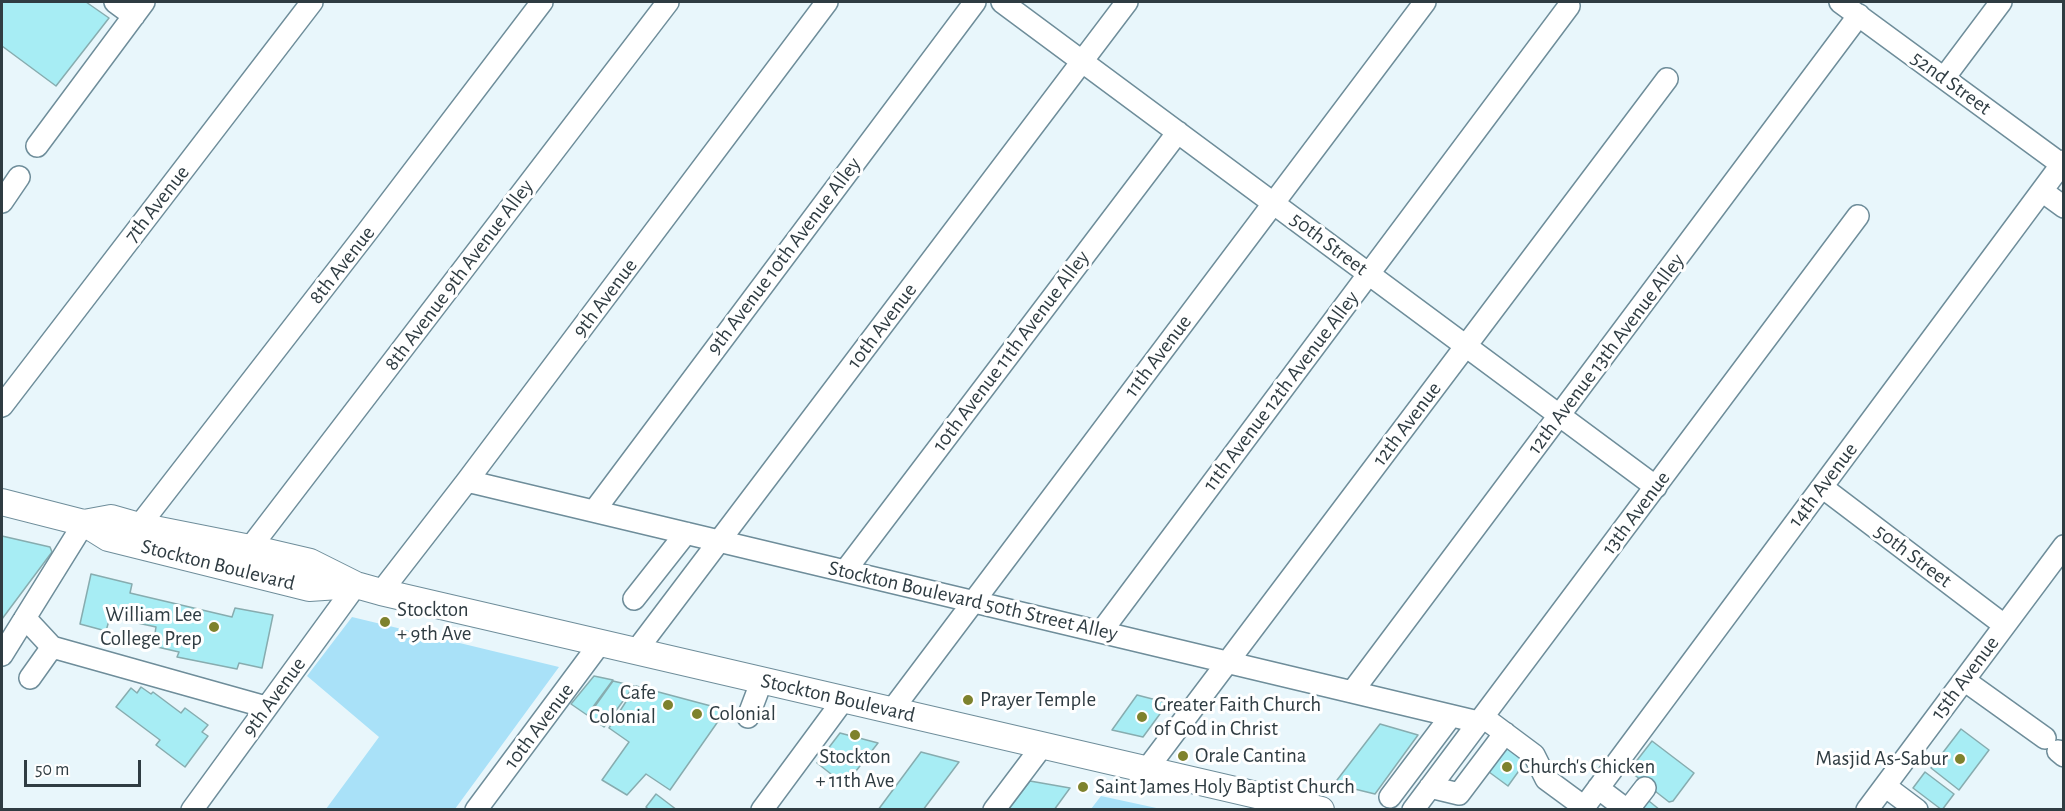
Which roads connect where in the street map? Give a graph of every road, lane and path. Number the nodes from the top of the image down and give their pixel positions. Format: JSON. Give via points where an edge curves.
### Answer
{"nodes":[{"id":1,"x":115,"y":2,"type":"edge"},
{"id":2,"x":312,"y":2,"type":"edge"},
{"id":3,"x":542,"y":2,"type":"edge"},
{"id":4,"x":668,"y":2,"type":"edge"},
{"id":5,"x":827,"y":2,"type":"edge"},
{"id":6,"x":975,"y":2,"type":"edge"},
{"id":7,"x":1002,"y":2,"type":"edge"},
{"id":8,"x":1127,"y":2,"type":"edge"},
{"id":9,"x":1425,"y":2,"type":"edge"},
{"id":10,"x":1840,"y":2,"type":"edge"},
{"id":11,"x":2001,"y":2,"type":"edge"},
{"id":12,"x":1569,"y":6,"type":"dead end"},
{"id":13,"x":139,"y":9,"type":"edge"},
{"id":14,"x":1859,"y":15,"type":"junction"},
{"id":15,"x":1082,"y":61,"type":"junction"},
{"id":16,"x":1944,"y":78,"type":"junction"},
{"id":17,"x":1667,"y":79,"type":"dead end"},
{"id":18,"x":1178,"y":132,"type":"junction"},
{"id":19,"x":37,"y":146,"type":"dead end"},
{"id":20,"x":2062,"y":163,"type":"edge"},
{"id":21,"x":19,"y":177,"type":"dead end"},
{"id":22,"x":2042,"y":191,"type":"junction"},
{"id":23,"x":2,"y":202,"type":"edge"},
{"id":24,"x":1273,"y":203,"type":"junction"},
{"id":25,"x":2064,"y":207,"type":"edge"},
{"id":26,"x":1858,"y":216,"type":"dead end"},
{"id":27,"x":1369,"y":274,"type":"junction"},
{"id":28,"x":1466,"y":346,"type":"junction"},
{"id":29,"x":2,"y":406,"type":"edge"},
{"id":30,"x":1559,"y":416,"type":"junction"},
{"id":31,"x":467,"y":481,"type":"junction"},
{"id":32,"x":1656,"y":487,"type":"junction"},
{"id":33,"x":1822,"y":487,"type":"junction"},
{"id":34,"x":2,"y":504,"type":"edge"},
{"id":35,"x":594,"y":511,"type":"junction"},
{"id":36,"x":84,"y":523,"type":"junction"},
{"id":37,"x":139,"y":526,"type":"junction"},
{"id":38,"x":686,"y":533,"type":"junction"},
{"id":39,"x":719,"y":541,"type":"junction"},
{"id":40,"x":2064,"y":546,"type":"edge"},
{"id":41,"x":250,"y":548,"type":"junction"},
{"id":42,"x":845,"y":571,"type":"junction"},
{"id":43,"x":356,"y":585,"type":"junction"},
{"id":44,"x":381,"y":592,"type":"junction"},
{"id":45,"x":634,"y":599,"type":"dead end"},
{"id":46,"x":973,"y":602,"type":"junction"},
{"id":47,"x":25,"y":618,"type":"junction"},
{"id":48,"x":2004,"y":626,"type":"junction"},
{"id":49,"x":1101,"y":632,"type":"junction"},
{"id":50,"x":601,"y":642,"type":"junction"},
{"id":51,"x":52,"y":647,"type":"junction"},
{"id":52,"x":636,"y":651,"type":"junction"},
{"id":53,"x":2,"y":655,"type":"edge"},
{"id":54,"x":1227,"y":662,"type":"junction"},
{"id":55,"x":30,"y":678,"type":"dead end"},
{"id":56,"x":762,"y":680,"type":"junction"},
{"id":57,"x":1964,"y":680,"type":"junction"},
{"id":58,"x":1352,"y":692,"type":"junction"},
{"id":59,"x":844,"y":699,"type":"junction"},
{"id":60,"x":266,"y":707,"type":"junction"},
{"id":61,"x":892,"y":710,"type":"junction"},
{"id":62,"x":1451,"y":716,"type":"junction"},
{"id":63,"x":748,"y":717,"type":"dead end"},
{"id":64,"x":1481,"y":719,"type":"junction"},
{"id":65,"x":1504,"y":733,"type":"junction"},
{"id":66,"x":1043,"y":745,"type":"junction"},
{"id":67,"x":2056,"y":748,"type":"edge"},
{"id":68,"x":1147,"y":769,"type":"junction"},
{"id":69,"x":1885,"y":786,"type":"junction"},
{"id":70,"x":1430,"y":787,"type":"junction"},
{"id":71,"x":1598,"y":788,"type":"junction"},
{"id":72,"x":1645,"y":788,"type":"dead end"},
{"id":73,"x":1390,"y":797,"type":"dead end"},
{"id":74,"x":1304,"y":808,"type":"edge"},
{"id":75,"x":1583,"y":808,"type":"edge"},
{"id":76,"x":192,"y":810,"type":"edge"},
{"id":77,"x":476,"y":810,"type":"edge"},
{"id":78,"x":762,"y":810,"type":"edge"},
{"id":79,"x":994,"y":810,"type":"edge"},
{"id":80,"x":1413,"y":810,"type":"edge"},
{"id":81,"x":1628,"y":810,"type":"edge"},
{"id":82,"x":1867,"y":810,"type":"edge"},
{"id":83,"x":1917,"y":810,"type":"edge"}],
"edges":[{"from":1,"to":13,"type":"street"},
{"from":2,"to":29,"type":"street","name":"7th Avenue"},
{"from":3,"to":37,"type":"street","name":"8th Avenue"},
{"from":4,"to":41,"type":"street","name":"8th Avenue 9th Avenue Alley"},
{"from":5,"to":31,"type":"street","name":"9th Avenue"},
{"from":6,"to":35,"type":"street","name":"9th Avenue 10th Avenue Alley"},
{"from":7,"to":15,"type":"street","name":"50th Street"},
{"from":8,"to":15,"type":"street","name":"10th Avenue"},
{"from":9,"to":24,"type":"street","name":"11th Avenue"},
{"from":10,"to":14,"type":"street","name":"52nd Street"},
{"from":11,"to":16,"type":"street"},
{"from":12,"to":27,"type":"street","name":"11th Avenue 12th Avenue Alley"},
{"from":13,"to":19,"type":"street"},
{"from":14,"to":16,"type":"street","name":"52nd Street"},
{"from":14,"to":30,"type":"street","name":"12th Avenue 13th Avenue Alley"},
{"from":15,"to":18,"type":"street","name":"50th Street"},
{"from":15,"to":39,"type":"street","name":"10th Avenue"},
{"from":16,"to":20,"type":"street","name":"52nd Street"},
{"from":17,"to":28,"type":"street","name":"12th Avenue"},
{"from":18,"to":24,"type":"street","name":"50th Street"},
{"from":18,"to":42,"type":"street","name":"10th Avenue 11th Avenue Alley"},
{"from":20,"to":22,"type":"street","name":"14th Avenue"},
{"from":21,"to":23,"type":"street"},
{"from":22,"to":25,"type":"street"},
{"from":22,"to":33,"type":"street","name":"14th Avenue"},
{"from":24,"to":27,"type":"street","name":"50th Street"},
{"from":24,"to":46,"type":"street","name":"11th Avenue"},
{"from":26,"to":32,"type":"street","name":"13th Avenue"},
{"from":27,"to":28,"type":"street","name":"50th Street"},
{"from":27,"to":49,"type":"street","name":"11th Avenue 12th Avenue Alley"},
{"from":28,"to":30,"type":"street","name":"50th Street"},
{"from":28,"to":54,"type":"street","name":"12th Avenue"},
{"from":30,"to":32,"type":"street","name":"50th Street"},
{"from":30,"to":58,"type":"street","name":"12th Avenue 13th Avenue Alley"},
{"from":31,"to":35,"type":"street","name":"Stockton Boulevard 50th Street Alley"},
{"from":31,"to":44,"type":"street","name":"9th Avenue"},
{"from":32,"to":64,"type":"street","name":"13th Avenue"},
{"from":33,"to":48,"type":"street","name":"50th Street"},
{"from":33,"to":71,"type":"street","name":"14th Avenue"},
{"from":34,"to":36,"type":"main road","name":"Stockton Boulevard"},
{"from":35,"to":38,"type":"street","name":"Stockton Boulevard 50th Street Alley"},
{"from":36,"to":37,"type":"main road","name":"Stockton Boulevard","via":[[111,518]]},
{"from":36,"to":43,"type":"main road","name":"Stockton Boulevard","via":[[108,538],[309,588]]},
{"from":36,"to":47,"type":"street"},
{"from":37,"to":41,"type":"main road","name":"Stockton Boulevard"},
{"from":38,"to":39,"type":"street","name":"Stockton Boulevard 50th Street Alley"},
{"from":38,"to":45,"type":"street"},
{"from":39,"to":42,"type":"street","name":"Stockton Boulevard 50th Street Alley"},
{"from":39,"to":52,"type":"street","name":"10th Avenue"},
{"from":40,"to":48,"type":"street","name":"15th Avenue"},
{"from":41,"to":43,"type":"main road","name":"Stockton Boulevard","via":[[310,562]]},
{"from":42,"to":46,"type":"street","name":"Stockton Boulevard 50th Street Alley"},
{"from":43,"to":44,"type":"main road","name":"Stockton Boulevard"},
{"from":43,"to":60,"type":"street","name":"9th Avenue"},
{"from":44,"to":50,"type":"main road","name":"Stockton Boulevard"},
{"from":46,"to":49,"type":"street","name":"Stockton Boulevard 50th Street Alley"},
{"from":46,"to":61,"type":"street","name":"11th Avenue"},
{"from":47,"to":51,"type":"street"},
{"from":47,"to":53,"type":"street"},
{"from":48,"to":57,"type":"street","name":"15th Avenue"},
{"from":49,"to":54,"type":"street","name":"Stockton Boulevard 50th Street Alley"},
{"from":50,"to":52,"type":"main road","name":"Stockton Boulevard"},
{"from":50,"to":77,"type":"street","name":"10th Avenue"},
{"from":51,"to":55,"type":"street"},
{"from":51,"to":60,"type":"street"},
{"from":52,"to":56,"type":"main road","name":"Stockton Boulevard"},
{"from":54,"to":58,"type":"street","name":"Stockton Boulevard 50th Street Alley"},
{"from":54,"to":68,"type":"street","name":"12th Avenue"},
{"from":56,"to":59,"type":"main road","name":"Stockton Boulevard"},
{"from":56,"to":63,"type":"street"},
{"from":57,"to":67,"type":"street"},
{"from":57,"to":69,"type":"street","name":"15th Avenue"},
{"from":58,"to":62,"type":"street","name":"Stockton Boulevard 50th Street Alley"},
{"from":59,"to":61,"type":"main road","name":"Stockton Boulevard"},
{"from":59,"to":78,"type":"street"},
{"from":60,"to":76,"type":"street","name":"9th Avenue"},
{"from":61,"to":66,"type":"main road","name":"Stockton Boulevard"},
{"from":62,"to":64,"type":"street","name":"Stockton Boulevard 50th Street Alley"},
{"from":62,"to":73,"type":"street"},
{"from":64,"to":65,"type":"street"},
{"from":64,"to":70,"type":"street","name":"13th Avenue"},
{"from":65,"to":70,"type":"street","via":[[1459,794]]},
{"from":65,"to":75,"type":"street","via":[[1534,755],[1546,779]]},
{"from":66,"to":68,"type":"main road","name":"Stockton Boulevard"},
{"from":66,"to":79,"type":"street"},
{"from":68,"to":74,"type":"main road","name":"Stockton Boulevard"},
{"from":69,"to":82,"type":"street","name":"15th Avenue"},
{"from":69,"to":83,"type":"street"},
{"from":70,"to":80,"type":"street","name":"13th Avenue"},
{"from":71,"to":75,"type":"street","name":"14th Avenue"},
{"from":71,"to":81,"type":"street"},
{"from":72,"to":81,"type":"street"}]}
